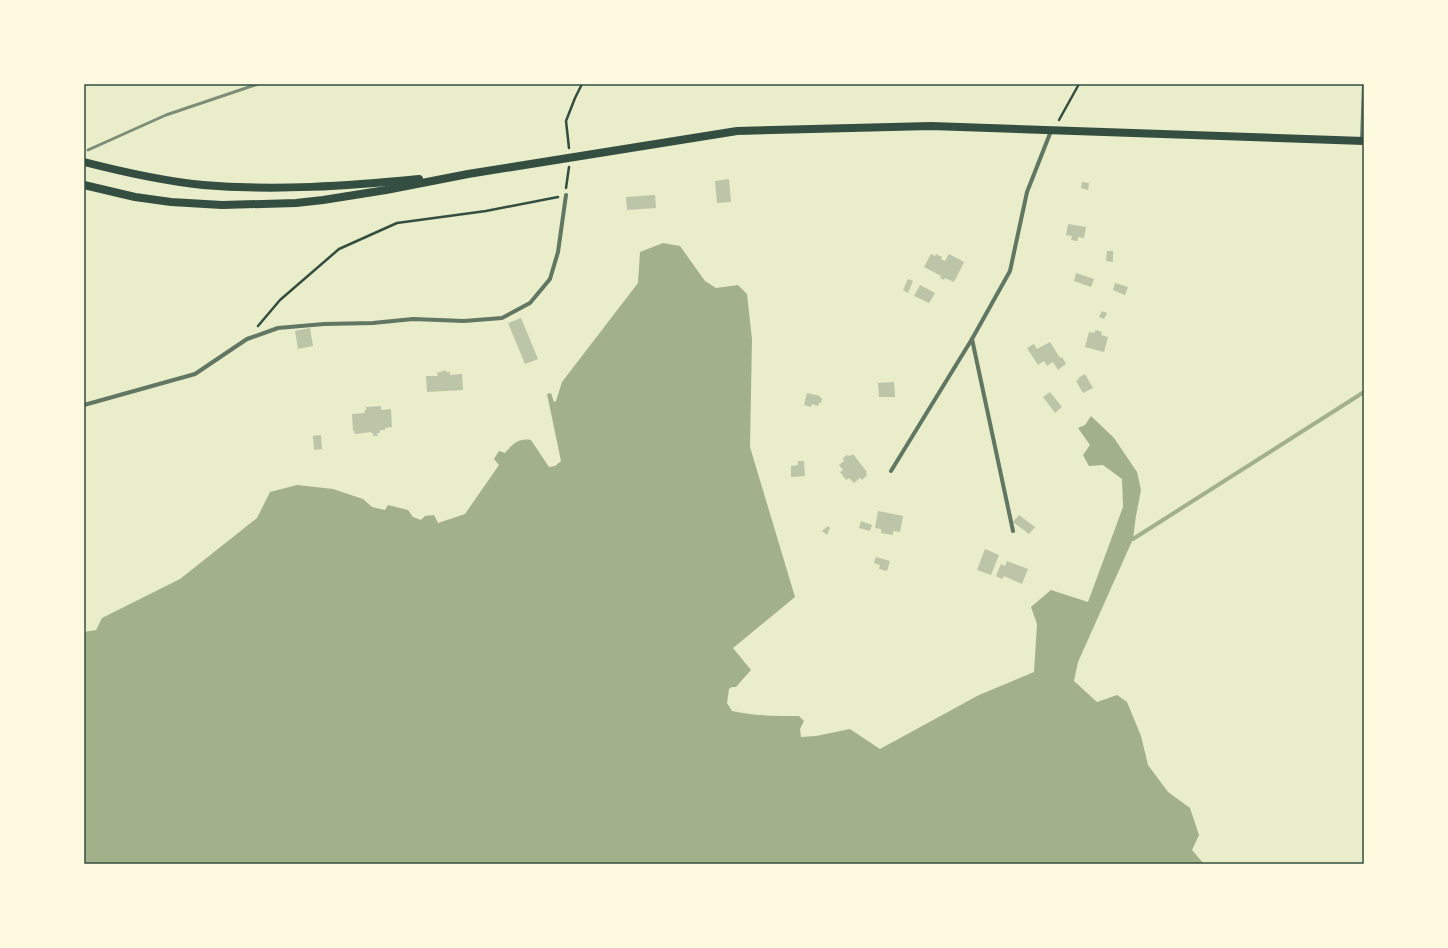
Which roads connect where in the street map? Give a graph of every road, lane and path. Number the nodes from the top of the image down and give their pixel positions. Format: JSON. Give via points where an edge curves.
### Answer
{"nodes":[{"id":1,"x":582,"y":84,"type":"edge"},
{"id":2,"x":1079,"y":84,"type":"edge"},
{"id":3,"x":1364,"y":84,"type":"edge"},
{"id":4,"x":1052,"y":130,"type":"junction"},
{"id":5,"x":1363,"y":141,"type":"edge"},
{"id":6,"x":570,"y":158,"type":"junction"},
{"id":7,"x":84,"y":162,"type":"edge"},
{"id":8,"x":468,"y":174,"type":"junction"},
{"id":9,"x":84,"y":185,"type":"edge"},
{"id":10,"x":566,"y":195,"type":"junction"},
{"id":11,"x":247,"y":339,"type":"junction"},
{"id":12,"x":972,"y":339,"type":"junction"},
{"id":13,"x":84,"y":405,"type":"edge"},
{"id":14,"x":891,"y":471,"type":"dead end"},
{"id":15,"x":1013,"y":530,"type":"dead end"}],
"edges":[{"from":1,"to":6,"type":"path","via":[[566,121]]},
{"from":2,"to":4,"type":"path"},
{"from":3,"to":5,"type":"street"},
{"from":4,"to":5,"type":"main road"},
{"from":4,"to":6,"type":"main road","via":[[931,126],[737,131]]},
{"from":4,"to":12,"type":"street","via":[[1027,192],[1010,271]]},
{"from":6,"to":8,"type":"main road"},
{"from":6,"to":10,"type":"path"},
{"from":7,"to":8,"type":"main road","via":[[149,177],[203,185],[242,187],[355,185]]},
{"from":8,"to":9,"type":"main road","via":[[323,200],[250,206],[171,202]]},
{"from":10,"to":11,"type":"path","via":[[486,211],[397,223],[339,248],[280,300]]},
{"from":10,"to":11,"type":"street","via":[[558,252],[550,279],[530,303],[502,318],[464,321],[412,319],[324,324],[278,328]]},
{"from":11,"to":13,"type":"street","via":[[195,374]]},
{"from":12,"to":14,"type":"street"},
{"from":12,"to":15,"type":"street"}]}
